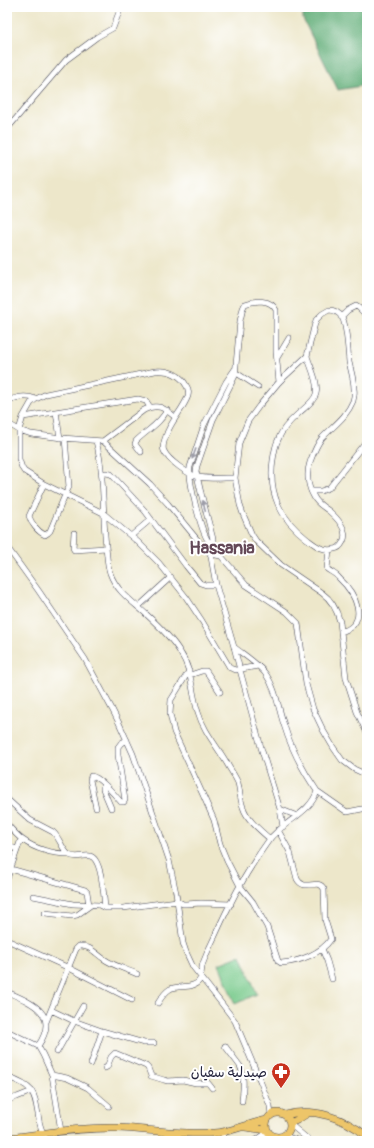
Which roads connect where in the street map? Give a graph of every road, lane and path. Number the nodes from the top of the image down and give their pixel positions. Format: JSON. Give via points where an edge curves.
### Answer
{"nodes":[{"id":1,"x":121,"y":7,"type":"edge"},
{"id":2,"x":7,"y":129,"type":"edge"},
{"id":3,"x":367,"y":316,"type":"edge"},
{"id":4,"x":341,"y":317,"type":"junction"},
{"id":5,"x":289,"y":338,"type":"dead end"},
{"id":6,"x":307,"y":356,"type":"junction"},
{"id":7,"x":277,"y":358,"type":"junction"},
{"id":8,"x":235,"y":370,"type":"junction"},
{"id":9,"x":278,"y":382,"type":"junction"},
{"id":10,"x":258,"y":387,"type":"dead end"},
{"id":11,"x":36,"y":399,"type":"junction"},
{"id":12,"x":7,"y":401,"type":"edge"},
{"id":13,"x":150,"y":407,"type":"junction"},
{"id":14,"x":216,"y":408,"type":"junction"},
{"id":15,"x":167,"y":410,"type":"junction"},
{"id":16,"x":56,"y":412,"type":"junction"},
{"id":17,"x":23,"y":417,"type":"junction"},
{"id":18,"x":175,"y":417,"type":"junction"},
{"id":19,"x":7,"y":423,"type":"edge"},
{"id":20,"x":19,"y":430,"type":"junction"},
{"id":21,"x":201,"y":434,"type":"junction"},
{"id":22,"x":207,"y":436,"type":"junction"},
{"id":23,"x":63,"y":438,"type":"junction"},
{"id":24,"x":367,"y":440,"type":"edge"},
{"id":25,"x":96,"y":441,"type":"junction"},
{"id":26,"x":103,"y":441,"type":"junction"},
{"id":27,"x":141,"y":452,"type":"dead end"},
{"id":28,"x":101,"y":474,"type":"junction"},
{"id":29,"x":190,"y":474,"type":"junction"},
{"id":30,"x":198,"y":477,"type":"junction"},
{"id":31,"x":235,"y":478,"type":"junction"},
{"id":32,"x":44,"y":484,"type":"junction"},
{"id":33,"x":311,"y":491,"type":"junction"},
{"id":34,"x":65,"y":495,"type":"junction"},
{"id":35,"x":103,"y":513,"type":"junction"},
{"id":36,"x":151,"y":519,"type":"junction"},
{"id":37,"x":74,"y":532,"type":"dead end"},
{"id":38,"x":131,"y":536,"type":"junction"},
{"id":39,"x":7,"y":547,"type":"edge"},
{"id":40,"x":106,"y":548,"type":"junction"},
{"id":41,"x":211,"y":549,"type":"junction"},
{"id":42,"x":329,"y":550,"type":"junction"},
{"id":43,"x":171,"y":577,"type":"junction"},
{"id":44,"x":216,"y":585,"type":"junction"},
{"id":45,"x":138,"y":607,"type":"junction"},
{"id":46,"x":341,"y":632,"type":"junction"},
{"id":47,"x":234,"y":647,"type":"junction"},
{"id":48,"x":258,"y":666,"type":"junction"},
{"id":49,"x":240,"y":670,"type":"junction"},
{"id":50,"x":190,"y":673,"type":"junction"},
{"id":51,"x":220,"y":692,"type":"dead end"},
{"id":52,"x":367,"y":733,"type":"edge"},
{"id":53,"x":127,"y":740,"type":"junction"},
{"id":54,"x":367,"y":775,"type":"edge"},
{"id":55,"x":103,"y":783,"type":"junction"},
{"id":56,"x":317,"y":791,"type":"junction"},
{"id":57,"x":7,"y":799,"type":"edge"},
{"id":58,"x":96,"y":808,"type":"dead end"},
{"id":59,"x":110,"y":808,"type":"dead end"},
{"id":60,"x":367,"y":808,"type":"edge"},
{"id":61,"x":280,"y":809,"type":"junction"},
{"id":62,"x":297,"y":816,"type":"junction"},
{"id":63,"x":7,"y":824,"type":"edge"},
{"id":64,"x":280,"y":828,"type":"junction"},
{"id":65,"x":21,"y":839,"type":"junction"},
{"id":66,"x":270,"y":839,"type":"junction"},
{"id":67,"x":7,"y":846,"type":"edge"},
{"id":68,"x":17,"y":849,"type":"junction"},
{"id":69,"x":68,"y":854,"type":"junction"},
{"id":70,"x":8,"y":868,"type":"edge"},
{"id":71,"x":7,"y":879,"type":"edge"},
{"id":72,"x":240,"y":886,"type":"junction"},
{"id":73,"x":33,"y":896,"type":"dead end"},
{"id":74,"x":177,"y":900,"type":"junction"},
{"id":75,"x":232,"y":902,"type":"junction"},
{"id":76,"x":90,"y":905,"type":"junction"},
{"id":77,"x":105,"y":908,"type":"junction"},
{"id":78,"x":45,"y":913,"type":"dead end"},
{"id":79,"x":7,"y":940,"type":"edge"},
{"id":80,"x":322,"y":949,"type":"junction"},
{"id":81,"x":68,"y":968,"type":"junction"},
{"id":82,"x":137,"y":974,"type":"dead end"},
{"id":83,"x":200,"y":976,"type":"junction"},
{"id":84,"x":332,"y":979,"type":"dead end"},
{"id":85,"x":7,"y":992,"type":"edge"},
{"id":86,"x":132,"y":1000,"type":"dead end"},
{"id":87,"x":158,"y":1003,"type":"dead end"},
{"id":88,"x":83,"y":1006,"type":"dead end"},
{"id":89,"x":51,"y":1010,"type":"junction"},
{"id":90,"x":46,"y":1022,"type":"junction"},
{"id":91,"x":74,"y":1022,"type":"junction"},
{"id":92,"x":7,"y":1031,"type":"edge"},
{"id":93,"x":102,"y":1031,"type":"junction"},
{"id":94,"x":154,"y":1043,"type":"dead end"},
{"id":95,"x":38,"y":1046,"type":"junction"},
{"id":96,"x":224,"y":1046,"type":"dead end"},
{"id":97,"x":57,"y":1052,"type":"dead end"},
{"id":98,"x":91,"y":1064,"type":"dead end"},
{"id":99,"x":105,"y":1068,"type":"dead end"},
{"id":100,"x":52,"y":1075,"type":"junction"},
{"id":101,"x":7,"y":1077,"type":"edge"},
{"id":102,"x":212,"y":1088,"type":"dead end"},
{"id":103,"x":32,"y":1091,"type":"junction"},
{"id":104,"x":7,"y":1100,"type":"edge"},
{"id":105,"x":242,"y":1101,"type":"dead end"},
{"id":106,"x":109,"y":1106,"type":"dead end"},
{"id":107,"x":308,"y":1113,"type":"junction"},
{"id":108,"x":285,"y":1115,"type":"junction"},
{"id":109,"x":269,"y":1117,"type":"junction"},
{"id":110,"x":290,"y":1124,"type":"junction"},
{"id":111,"x":245,"y":1127,"type":"junction"},
{"id":112,"x":61,"y":1131,"type":"junction"},
{"id":113,"x":225,"y":1132,"type":"junction"},
{"id":114,"x":43,"y":1134,"type":"junction"},
{"id":115,"x":269,"y":1134,"type":"edge"},
{"id":116,"x":367,"y":1136,"type":"edge"},
{"id":117,"x":7,"y":1138,"type":"edge"},
{"id":118,"x":282,"y":1138,"type":"edge"},
{"id":119,"x":46,"y":1141,"type":"edge"},
{"id":120,"x":221,"y":1141,"type":"edge"},
{"id":121,"x":254,"y":1141,"type":"edge"},
{"id":122,"x":300,"y":1141,"type":"edge"},
{"id":123,"x":310,"y":1141,"type":"edge"}],
"edges":[{"from":1,"to":2,"type":"street","via":[[113,28],[66,60]]},
{"from":3,"to":4,"type":"street","via":[[356,306]]},
{"from":4,"to":6,"type":"street","via":[[332,310],[319,316]]},
{"from":4,"to":33,"type":"street","via":[[345,327],[354,395],[345,414],[322,438],[314,454],[308,474]]},
{"from":5,"to":7,"type":"street"},
{"from":6,"to":9,"type":"street"},
{"from":6,"to":42,"type":"street","via":[[315,379],[316,393],[305,408],[282,430],[274,449],[272,484],[280,509],[292,525],[317,546]]},
{"from":7,"to":8,"type":"street","via":[[275,308],[268,303],[249,302],[244,305],[241,314]]},
{"from":7,"to":9,"type":"street"},
{"from":8,"to":10,"type":"street"},
{"from":8,"to":14,"type":"street","via":[[234,379]]},
{"from":9,"to":31,"type":"street","via":[[252,415],[241,436]]},
{"from":11,"to":12,"type":"street","via":[[22,396]]},
{"from":11,"to":17,"type":"street"},
{"from":11,"to":18,"type":"street","via":[[61,390],[163,371],[180,376],[188,390],[186,399]]},
{"from":13,"to":15,"type":"street"},
{"from":13,"to":16,"type":"street","via":[[146,401],[138,399]]},
{"from":13,"to":26,"type":"street"},
{"from":14,"to":21,"type":"street"},
{"from":14,"to":22,"type":"street"},
{"from":15,"to":18,"type":"street"},
{"from":15,"to":27,"type":"street","via":[[158,422],[136,440],[135,444]]},
{"from":16,"to":17,"type":"street"},
{"from":16,"to":23,"type":"street"},
{"from":17,"to":20,"type":"street"},
{"from":18,"to":29,"type":"street","via":[[166,434],[164,451]]},
{"from":19,"to":20,"type":"street"},
{"from":20,"to":23,"type":"street"},
{"from":20,"to":32,"type":"street","via":[[20,464],[24,472]]},
{"from":21,"to":22,"type":"street"},
{"from":21,"to":29,"type":"street","one_way":true,"via":[[191,462]]},
{"from":22,"to":30,"type":"street","via":[[197,466]]},
{"from":23,"to":25,"type":"street"},
{"from":23,"to":34,"type":"street","via":[[69,483]]},
{"from":24,"to":33,"type":"street","via":[[329,488],[321,492]]},
{"from":25,"to":26,"type":"street"},
{"from":25,"to":28,"type":"street"},
{"from":26,"to":41,"type":"street","via":[[150,484],[200,543]]},
{"from":28,"to":35,"type":"street"},
{"from":28,"to":36,"type":"street","via":[[109,473],[114,476]]},
{"from":29,"to":30,"type":"street"},
{"from":29,"to":41,"type":"street","via":[[199,518]]},
{"from":30,"to":31,"type":"street"},
{"from":41,"to":30,"type":"street","one_way":true,"via":[[213,539]]},
{"from":31,"to":46,"type":"street","via":[[241,510],[256,541],[281,565],[329,598],[338,616]]},
{"from":32,"to":34,"type":"street"},
{"from":32,"to":34,"type":"street","via":[[29,516],[42,534],[49,532]]},
{"from":33,"to":42,"type":"street","via":[[314,498],[330,512],[344,531],[344,539],[340,546]]},
{"from":34,"to":35,"type":"street"},
{"from":35,"to":38,"type":"street"},
{"from":35,"to":40,"type":"street"},
{"from":36,"to":38,"type":"street"},
{"from":36,"to":44,"type":"street","via":[[200,583]]},
{"from":37,"to":40,"type":"street","via":[[74,550]]},
{"from":38,"to":43,"type":"street"},
{"from":39,"to":53,"type":"street","via":[[85,659]]},
{"from":40,"to":45,"type":"street","via":[[113,580]]},
{"from":41,"to":44,"type":"street","via":[[211,564]]},
{"from":41,"to":54,"type":"street","via":[[221,556],[246,585],[287,612],[298,623],[306,684],[313,709],[342,760]]},
{"from":42,"to":46,"type":"street","via":[[327,569],[345,584],[358,608],[356,623]]},
{"from":43,"to":45,"type":"street"},
{"from":43,"to":49,"type":"street","via":[[202,621],[229,667]]},
{"from":44,"to":47,"type":"street"},
{"from":45,"to":50,"type":"street","via":[[179,650]]},
{"from":46,"to":52,"type":"street","via":[[346,678]]},
{"from":47,"to":48,"type":"street"},
{"from":47,"to":49,"type":"street"},
{"from":48,"to":49,"type":"street"},
{"from":48,"to":56,"type":"street","via":[[272,685],[291,746]]},
{"from":49,"to":61,"type":"street"},
{"from":50,"to":51,"type":"street","via":[[206,671]]},
{"from":50,"to":66,"type":"street","via":[[201,721],[238,783],[243,808],[256,826]]},
{"from":50,"to":72,"type":"street","via":[[171,700],[171,722],[214,820],[220,844]]},
{"from":53,"to":55,"type":"street","via":[[120,744],[118,749],[124,801],[121,802]]},
{"from":53,"to":74,"type":"street","via":[[169,860]]},
{"from":55,"to":58,"type":"street","via":[[97,777],[90,776]]},
{"from":55,"to":59,"type":"street"},
{"from":56,"to":60,"type":"street","via":[[347,812]]},
{"from":56,"to":62,"type":"street","via":[[313,800]]},
{"from":57,"to":69,"type":"street","via":[[30,820],[53,832]]},
{"from":61,"to":62,"type":"street"},
{"from":61,"to":64,"type":"street"},
{"from":62,"to":64,"type":"street"},
{"from":63,"to":65,"type":"street"},
{"from":64,"to":66,"type":"street"},
{"from":64,"to":80,"type":"street","via":[[297,879],[305,885],[319,883],[324,889],[325,920],[331,939]]},
{"from":65,"to":68,"type":"street"},
{"from":65,"to":69,"type":"street","via":[[51,852]]},
{"from":66,"to":72,"type":"street"},
{"from":67,"to":68,"type":"street"},
{"from":68,"to":70,"type":"street"},
{"from":69,"to":77,"type":"street","via":[[92,857],[98,865]]},
{"from":70,"to":71,"type":"street"},
{"from":70,"to":76,"type":"street","via":[[85,890]]},
{"from":72,"to":75,"type":"street"},
{"from":72,"to":80,"type":"street","via":[[267,927],[280,962],[300,959]]},
{"from":73,"to":76,"type":"street"},
{"from":74,"to":75,"type":"street","via":[[183,904]]},
{"from":74,"to":77,"type":"street"},
{"from":74,"to":83,"type":"street","via":[[183,943],[193,967]]},
{"from":75,"to":83,"type":"street","via":[[204,959]]},
{"from":76,"to":77,"type":"street"},
{"from":76,"to":78,"type":"street","via":[[72,916]]},
{"from":79,"to":81,"type":"street"},
{"from":80,"to":84,"type":"street"},
{"from":81,"to":82,"type":"street","via":[[78,947],[82,945],[104,960]]},
{"from":81,"to":86,"type":"street"},
{"from":81,"to":89,"type":"street"},
{"from":83,"to":87,"type":"street","via":[[195,984],[172,988]]},
{"from":83,"to":109,"type":"street","via":[[235,1021],[270,1106]]},
{"from":85,"to":90,"type":"street","via":[[33,1005],[44,1014]]},
{"from":88,"to":91,"type":"street"},
{"from":89,"to":90,"type":"street"},
{"from":89,"to":91,"type":"street"},
{"from":90,"to":95,"type":"street","via":[[45,1033]]},
{"from":91,"to":93,"type":"street"},
{"from":91,"to":97,"type":"street"},
{"from":92,"to":95,"type":"street"},
{"from":93,"to":94,"type":"street","via":[[144,1043]]},
{"from":93,"to":98,"type":"street"},
{"from":95,"to":100,"type":"street"},
{"from":96,"to":105,"type":"street","via":[[242,1069]]},
{"from":99,"to":102,"type":"street","via":[[115,1053],[146,1066],[153,1077],[168,1081],[208,1083]]},
{"from":100,"to":106,"type":"street","via":[[67,1078],[88,1088]]},
{"from":100,"to":112,"type":"street"},
{"from":101,"to":103,"type":"street","via":[[24,1083]]},
{"from":103,"to":104,"type":"street"},
{"from":103,"to":114,"type":"street"},
{"from":107,"to":108,"type":"main road"},
{"from":107,"to":110,"type":"main road"},
{"from":107,"to":116,"type":"main road","via":[[317,1112],[330,1116]]},
{"from":108,"to":109,"type":"main road","via":[[278,1113]]},
{"from":108,"to":110,"type":"main road"},
{"from":109,"to":111,"type":"main road"},
{"from":109,"to":115,"type":"main road","via":[[266,1123]]},
{"from":110,"to":118,"type":"main road","via":[[288,1133]]},
{"from":110,"to":123,"type":"street"},
{"from":111,"to":113,"type":"main road"},
{"from":111,"to":115,"type":"main road"},
{"from":112,"to":113,"type":"main road","via":[[79,1128],[116,1128],[195,1133]]},
{"from":112,"to":114,"type":"main road"},
{"from":113,"to":120,"type":"street"},
{"from":114,"to":117,"type":"main road"},
{"from":114,"to":119,"type":"street"},
{"from":115,"to":118,"type":"main road"},
{"from":115,"to":121,"type":"street"},
{"from":118,"to":122,"type":"street"}]}
